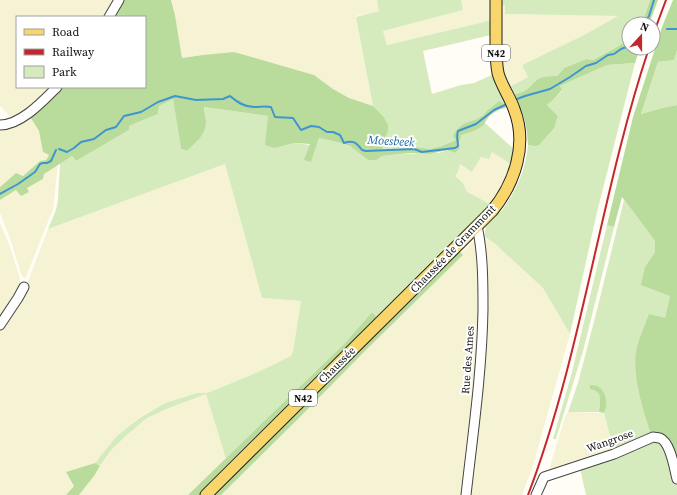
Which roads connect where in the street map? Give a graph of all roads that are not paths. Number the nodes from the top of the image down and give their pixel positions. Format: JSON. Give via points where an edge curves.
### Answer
{"nodes":[{"id":1,"x":119,"y":0,"type":"edge"},
{"id":2,"x":496,"y":0,"type":"edge"},
{"id":3,"x":110,"y":16,"type":"edge"},
{"id":4,"x":56,"y":88,"type":"edge"},
{"id":5,"x":0,"y":125,"type":"edge"},
{"id":6,"x":477,"y":226,"type":"junction"},
{"id":7,"x":24,"y":287,"type":"dead end"},
{"id":8,"x":400,"y":302,"type":"joint"},
{"id":9,"x":0,"y":325,"type":"edge"},
{"id":10,"x":677,"y":479,"type":"edge"},
{"id":11,"x":206,"y":495,"type":"edge"},
{"id":12,"x":466,"y":495,"type":"edge"},
{"id":13,"x":536,"y":495,"type":"edge"}],
"edges":[{"from":1,"to":3,"type":"street"},
{"from":2,"to":6,"type":"main road","name":"Chaussée de Grammont","number":"N42","via":[[498,74],[519,124],[520,146],[512,179],[492,211]]},
{"from":4,"to":5,"type":"street","via":[[29,113],[12,123]]},
{"from":6,"to":8,"type":"main road","name":"Chaussée de Grammont","number":"N42"},
{"from":6,"to":12,"type":"street","name":"Rue des Ames","via":[[483,284],[482,342]]},
{"from":7,"to":9,"type":"street"},
{"from":8,"to":11,"type":"main road","name":"Chaussée","number":"N42"},
{"from":10,"to":13,"type":"street","name":"Wangrose","via":[[668,446],[659,438],[653,437],[614,454],[544,477]]}]}
